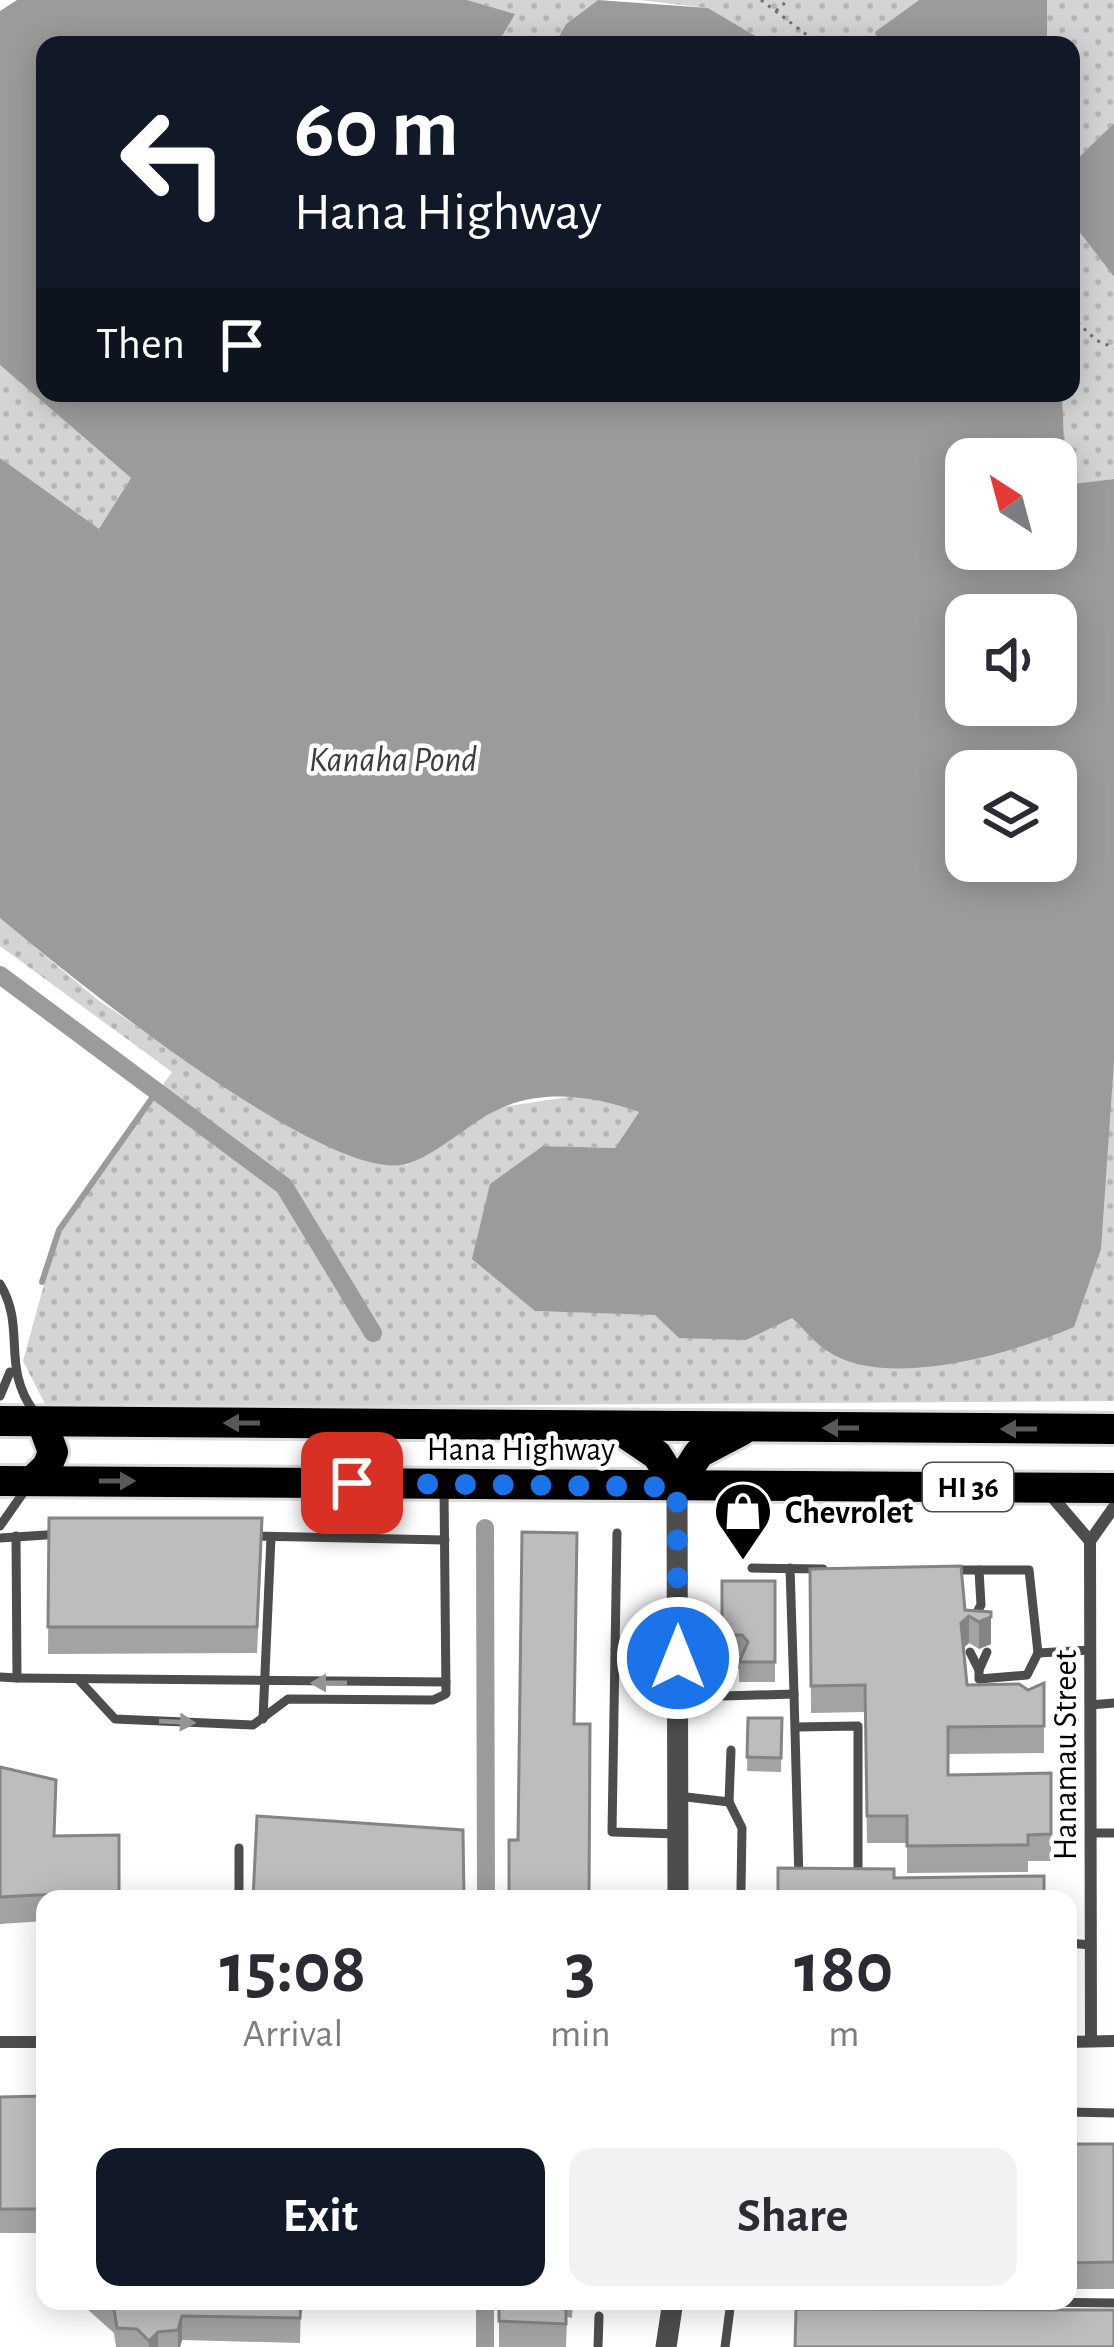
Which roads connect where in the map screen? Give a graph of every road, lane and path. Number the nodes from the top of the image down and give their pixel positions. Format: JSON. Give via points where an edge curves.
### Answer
{"nodes":[{"id":1,"x":761,"y":0,"type":"edge"},
{"id":2,"x":788,"y":0,"type":"edge"},
{"id":3,"x":774,"y":13,"type":"junction"},
{"id":4,"x":807,"y":36,"type":"edge"},
{"id":5,"x":1080,"y":325,"type":"edge"},
{"id":6,"x":1114,"y":348,"type":"edge"},
{"id":7,"x":0,"y":1284,"type":"edge"},
{"id":8,"x":6,"y":1368,"type":"edge"},
{"id":9,"x":0,"y":1396,"type":"edge"},
{"id":10,"x":0,"y":1421,"type":"edge"},
{"id":11,"x":42,"y":1422,"type":"junction"},
{"id":12,"x":611,"y":1426,"type":"junction"},
{"id":13,"x":758,"y":1427,"type":"junction"},
{"id":14,"x":1114,"y":1429,"type":"edge"},
{"id":15,"x":16,"y":1481,"type":"edge"},
{"id":16,"x":444,"y":1483,"type":"junction"},
{"id":17,"x":677,"y":1487,"type":"junction"},
{"id":18,"x":1044,"y":1488,"type":"junction"},
{"id":19,"x":1114,"y":1488,"type":"edge"},
{"id":20,"x":1114,"y":1508,"type":"edge"},
{"id":21,"x":0,"y":1526,"type":"edge"},
{"id":22,"x":616,"y":1533,"type":"dead end"},
{"id":23,"x":76,"y":1534,"type":"edge"},
{"id":24,"x":228,"y":1534,"type":"edge"},
{"id":25,"x":16,"y":1537,"type":"junction"},
{"id":26,"x":271,"y":1537,"type":"junction"},
{"id":27,"x":0,"y":1538,"type":"edge"},
{"id":28,"x":445,"y":1540,"type":"junction"},
{"id":29,"x":1090,"y":1540,"type":"junction"},
{"id":30,"x":752,"y":1568,"type":"dead end"},
{"id":31,"x":790,"y":1568,"type":"junction"},
{"id":32,"x":837,"y":1569,"type":"edge"},
{"id":33,"x":932,"y":1570,"type":"edge"},
{"id":34,"x":979,"y":1570,"type":"junction"},
{"id":35,"x":981,"y":1605,"type":"junction"},
{"id":36,"x":972,"y":1632,"type":"edge"},
{"id":37,"x":986,"y":1632,"type":"edge"},
{"id":38,"x":615,"y":1649,"type":"junction"},
{"id":39,"x":1090,"y":1650,"type":"junction"},
{"id":40,"x":970,"y":1652,"type":"dead end"},
{"id":41,"x":987,"y":1652,"type":"dead end"},
{"id":42,"x":1038,"y":1653,"type":"junction"},
{"id":43,"x":678,"y":1658,"type":"junction"},
{"id":44,"x":793,"y":1663,"type":"junction"},
{"id":45,"x":739,"y":1664,"type":"edge"},
{"id":46,"x":776,"y":1664,"type":"edge"},
{"id":47,"x":704,"y":1666,"type":"junction"},
{"id":48,"x":979,"y":1670,"type":"junction"},
{"id":49,"x":1027,"y":1675,"type":"junction"},
{"id":50,"x":0,"y":1677,"type":"edge"},
{"id":51,"x":17,"y":1678,"type":"junction"},
{"id":52,"x":78,"y":1679,"type":"junction"},
{"id":53,"x":265,"y":1682,"type":"junction"},
{"id":54,"x":446,"y":1682,"type":"junction"},
{"id":55,"x":1027,"y":1691,"type":"edge"},
{"id":56,"x":794,"y":1694,"type":"junction"},
{"id":57,"x":1114,"y":1703,"type":"edge"},
{"id":58,"x":1090,"y":1705,"type":"junction"},
{"id":59,"x":263,"y":1719,"type":"junction"},
{"id":60,"x":796,"y":1727,"type":"junction"},
{"id":61,"x":731,"y":1750,"type":"dead end"},
{"id":62,"x":678,"y":1796,"type":"junction"},
{"id":63,"x":730,"y":1802,"type":"junction"},
{"id":64,"x":1091,"y":1833,"type":"junction"},
{"id":65,"x":1114,"y":1833,"type":"edge"},
{"id":66,"x":678,"y":1834,"type":"junction"},
{"id":67,"x":239,"y":1848,"type":"dead end"},
{"id":68,"x":818,"y":1886,"type":"edge"},
{"id":69,"x":858,"y":1887,"type":"edge"},
{"id":70,"x":741,"y":1889,"type":"dead end"},
{"id":71,"x":239,"y":1890,"type":"edge"},
{"id":72,"x":678,"y":1890,"type":"edge"},
{"id":73,"x":1077,"y":1944,"type":"edge"},
{"id":74,"x":1091,"y":1945,"type":"junction"},
{"id":75,"x":1091,"y":2041,"type":"junction"},
{"id":76,"x":1114,"y":2041,"type":"edge"},
{"id":77,"x":0,"y":2042,"type":"edge"},
{"id":78,"x":36,"y":2042,"type":"edge"},
{"id":79,"x":1077,"y":2042,"type":"edge"},
{"id":80,"x":1077,"y":2112,"type":"edge"},
{"id":81,"x":1114,"y":2113,"type":"edge"},
{"id":82,"x":1077,"y":2303,"type":"edge"},
{"id":83,"x":1114,"y":2303,"type":"edge"},
{"id":84,"x":671,"y":2310,"type":"edge"},
{"id":85,"x":730,"y":2310,"type":"edge"},
{"id":86,"x":599,"y":2316,"type":"dead end"},
{"id":87,"x":598,"y":2347,"type":"edge"},
{"id":88,"x":665,"y":2347,"type":"edge"},
{"id":89,"x":725,"y":2347,"type":"edge"}],
"edges":[{"from":1,"to":3,"type":"path"},
{"from":2,"to":3,"type":"path"},
{"from":3,"to":4,"type":"path"},
{"from":5,"to":6,"type":"path"},
{"from":7,"to":8,"type":"lane","via":[[13,1310]]},
{"from":8,"to":9,"type":"lane"},
{"from":8,"to":11,"type":"lane"},
{"from":10,"to":11,"type":"main road","name":"Hana Highway","number":"HI 36"},
{"from":12,"to":11,"type":"main road","name":"Hana Highway","number":"HI 36","one_way":true},
{"from":11,"to":15,"type":"main road","via":[[53,1452],[47,1467]]},
{"from":12,"to":13,"type":"main road","name":"Hana Highway","number":"HI 36"},
{"from":12,"to":17,"type":"main road","via":[[657,1455]]},
{"from":14,"to":13,"type":"main road","name":"Hana Highway","number":"HI 36","one_way":true},
{"from":13,"to":17,"type":"main road","number":"HI 36","via":[[699,1453]]},
{"from":15,"to":16,"type":"main road","name":"Hana Highway","number":"HI 36","one_way":true},
{"from":15,"to":21,"type":"lane"},
{"from":16,"to":17,"type":"main road","name":"Hana Highway","number":"HI 36"},
{"from":16,"to":28,"type":"lane"},
{"from":17,"to":18,"type":"main road","name":"Hana Highway","number":"HI 36"},
{"from":17,"to":43,"type":"street"},
{"from":18,"to":19,"type":"main road","name":"Hana Highway","number":"HI 36"},
{"from":18,"to":29,"type":"street"},
{"from":20,"to":29,"type":"street"},
{"from":22,"to":38,"type":"lane"},
{"from":23,"to":25,"type":"lane"},
{"from":24,"to":26,"type":"lane"},
{"from":25,"to":27,"type":"lane"},
{"from":25,"to":51,"type":"lane"},
{"from":26,"to":28,"type":"lane"},
{"from":26,"to":53,"type":"lane"},
{"from":28,"to":54,"type":"lane"},
{"from":29,"to":39,"type":"street","name":"Hanamau Street"},
{"from":30,"to":31,"type":"lane"},
{"from":31,"to":32,"type":"lane"},
{"from":31,"to":44,"type":"lane"},
{"from":33,"to":34,"type":"lane"},
{"from":34,"to":35,"type":"lane"},
{"from":34,"to":42,"type":"lane","via":[[1029,1570]]},
{"from":35,"to":36,"type":"lane"},
{"from":35,"to":37,"type":"lane"},
{"from":38,"to":43,"type":"lane"},
{"from":38,"to":66,"type":"lane","via":[[612,1832]]},
{"from":39,"to":42,"type":"lane"},
{"from":39,"to":58,"type":"street","name":"Hanamau Street"},
{"from":40,"to":48,"type":"lane"},
{"from":41,"to":48,"type":"lane"},
{"from":42,"to":49,"type":"lane"},
{"from":43,"to":47,"type":"lane"},
{"from":43,"to":62,"type":"street"},
{"from":44,"to":46,"type":"lane"},
{"from":44,"to":56,"type":"lane"},
{"from":45,"to":47,"type":"lane"},
{"from":47,"to":56,"type":"lane","via":[[724,1696]]},
{"from":48,"to":49,"type":"lane","via":[[979,1679]]},
{"from":49,"to":55,"type":"lane"},
{"from":50,"to":51,"type":"lane"},
{"from":51,"to":52,"type":"lane"},
{"from":52,"to":53,"type":"lane"},
{"from":52,"to":59,"type":"lane","one_way":true,"via":[[116,1719]]},
{"from":54,"to":53,"type":"lane","one_way":true},
{"from":53,"to":59,"type":"lane"},
{"from":54,"to":59,"type":"lane","via":[[446,1694],[433,1700],[288,1699]]},
{"from":56,"to":60,"type":"lane"},
{"from":57,"to":58,"type":"lane"},
{"from":58,"to":64,"type":"street","name":"Hanamau Street"},
{"from":60,"to":68,"type":"lane","via":[[799,1886]]},
{"from":60,"to":69,"type":"lane","via":[[859,1726]]},
{"from":61,"to":63,"type":"lane"},
{"from":62,"to":63,"type":"lane"},
{"from":62,"to":66,"type":"street"},
{"from":63,"to":70,"type":"lane","via":[[742,1828]]},
{"from":64,"to":65,"type":"lane"},
{"from":64,"to":74,"type":"street","name":"Hanamau Street"},
{"from":66,"to":72,"type":"street"},
{"from":67,"to":71,"type":"lane"},
{"from":73,"to":74,"type":"lane"},
{"from":74,"to":75,"type":"street","name":"Hanamau Street"},
{"from":75,"to":76,"type":"street"},
{"from":75,"to":79,"type":"street"},
{"from":77,"to":78,"type":"street"},
{"from":80,"to":81,"type":"lane"},
{"from":82,"to":83,"type":"lane"},
{"from":84,"to":88,"type":"street"},
{"from":85,"to":89,"type":"lane"},
{"from":86,"to":87,"type":"lane"}]}
